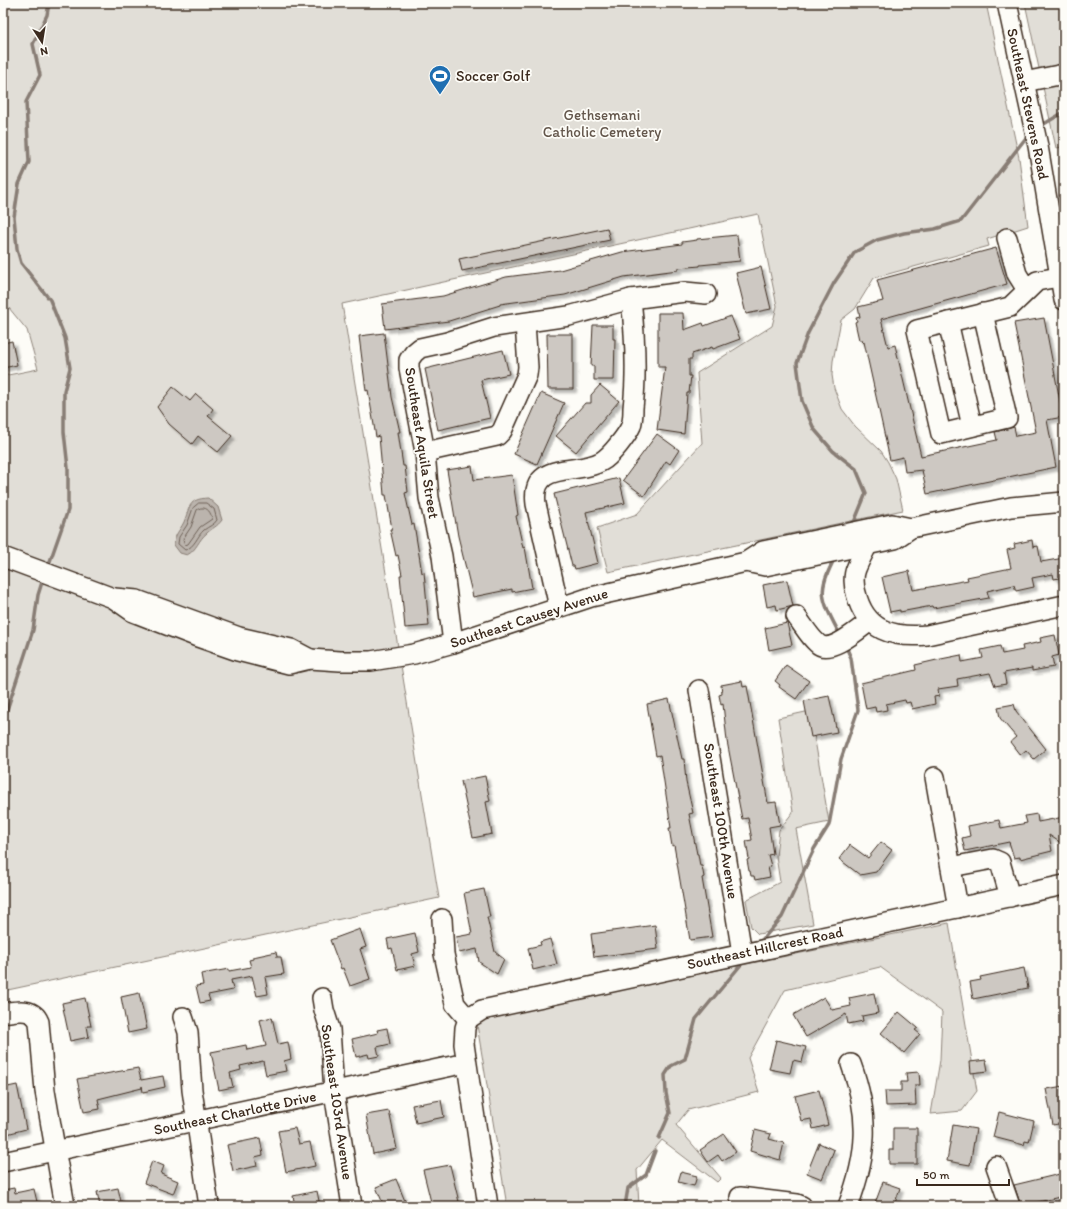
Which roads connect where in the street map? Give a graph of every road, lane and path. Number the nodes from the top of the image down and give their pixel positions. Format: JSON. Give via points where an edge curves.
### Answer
{"nodes":[{"id":1,"x":1007,"y":3,"type":"edge"},
{"id":2,"x":1064,"y":74,"type":"edge"},
{"id":3,"x":1024,"y":82,"type":"junction"},
{"id":4,"x":1058,"y":223,"type":"edge"},
{"id":5,"x":1007,"y":238,"type":"dead end"},
{"id":6,"x":1062,"y":276,"type":"edge"},
{"id":7,"x":1027,"y":290,"type":"junction"},
{"id":8,"x":706,"y":294,"type":"dead end"},
{"id":9,"x":631,"y":299,"type":"junction"},
{"id":10,"x":1064,"y":300,"type":"edge"},
{"id":11,"x":983,"y":313,"type":"junction"},
{"id":12,"x":948,"y":322,"type":"junction"},
{"id":13,"x":525,"y":323,"type":"junction"},
{"id":14,"x":972,"y":426,"type":"junction"},
{"id":15,"x":425,"y":452,"type":"junction"},
{"id":16,"x":1064,"y":502,"type":"edge"},
{"id":17,"x":864,"y":540,"type":"junction"},
{"id":18,"x":8,"y":559,"type":"edge"},
{"id":19,"x":746,"y":562,"type":"junction"},
{"id":20,"x":1064,"y":605,"type":"edge"},
{"id":21,"x":559,"y":607,"type":"junction"},
{"id":22,"x":796,"y":616,"type":"dead end"},
{"id":23,"x":870,"y":621,"type":"junction"},
{"id":24,"x":453,"y":643,"type":"junction"},
{"id":25,"x":699,"y":690,"type":"dead end"},
{"id":26,"x":935,"y":777,"type":"dead end"},
{"id":27,"x":951,"y":867,"type":"junction"},
{"id":28,"x":1064,"y":886,"type":"edge"},
{"id":29,"x":1010,"y":897,"type":"junction"},
{"id":30,"x":958,"y":908,"type":"junction"},
{"id":31,"x":442,"y":919,"type":"dead end"},
{"id":32,"x":742,"y":953,"type":"junction"},
{"id":33,"x":322,"y":998,"type":"dead end"},
{"id":34,"x":3,"y":1013,"type":"edge"},
{"id":35,"x":183,"y":1017,"type":"dead end"},
{"id":36,"x":468,"y":1019,"type":"junction"},
{"id":37,"x":466,"y":1063,"type":"junction"},
{"id":38,"x":851,"y":1064,"type":"dead end"},
{"id":39,"x":334,"y":1092,"type":"junction"},
{"id":40,"x":197,"y":1122,"type":"junction"},
{"id":41,"x":55,"y":1150,"type":"junction"},
{"id":42,"x":3,"y":1162,"type":"edge"},
{"id":43,"x":996,"y":1166,"type":"dead end"},
{"id":44,"x":740,"y":1197,"type":"dead end"},
{"id":45,"x":65,"y":1206,"type":"edge"},
{"id":46,"x":209,"y":1206,"type":"edge"},
{"id":47,"x":352,"y":1206,"type":"edge"},
{"id":48,"x":488,"y":1206,"type":"edge"},
{"id":49,"x":802,"y":1206,"type":"edge"},
{"id":50,"x":848,"y":1206,"type":"edge"},
{"id":51,"x":1010,"y":1206,"type":"edge"}],
"edges":[{"from":1,"to":3,"type":"street","name":"Southeast Stevens Road"},
{"from":2,"to":3,"type":"street"},
{"from":3,"to":4,"type":"street","name":"Southeast Stevens Road"},
{"from":4,"to":6,"type":"street","name":"Southeast Stevens Road"},
{"from":5,"to":7,"type":"street","via":[[1017,274]]},
{"from":6,"to":7,"type":"street","via":[[1037,281]]},
{"from":6,"to":10,"type":"street","name":"Southeast Stevens Road"},
{"from":7,"to":11,"type":"street","via":[[1010,307]]},
{"from":8,"to":9,"type":"street","name":"Southeast Aquila Street","via":[[685,292]]},
{"from":9,"to":13,"type":"street","name":"Southeast Aquila Street","via":[[570,316]]},
{"from":9,"to":21,"type":"street","via":[[636,387],[630,426],[603,461],[551,474],[539,481],[536,488],[536,504]]},
{"from":11,"to":12,"type":"street"},
{"from":11,"to":14,"type":"street","via":[[1007,418]]},
{"from":12,"to":14,"type":"street"},
{"from":12,"to":14,"type":"street","via":[[917,330],[941,434]]},
{"from":13,"to":15,"type":"street","via":[[527,375],[502,431],[490,439]]},
{"from":13,"to":15,"type":"street","name":"Southeast Aquila Street","via":[[494,327],[447,342],[426,345],[414,353],[409,360],[409,368]]},
{"from":15,"to":24,"type":"street","name":"Southeast Aquila Street","via":[[429,498],[442,556]]},
{"from":16,"to":17,"type":"street","name":"Southeast Causey Avenue","via":[[1010,507],[911,528],[895,539]]},
{"from":17,"to":19,"type":"street","name":"Southeast Causey Avenue","via":[[765,566]]},
{"from":17,"to":19,"type":"street","name":"Southeast Causey Avenue","via":[[813,541],[763,551]]},
{"from":17,"to":23,"type":"street","via":[[855,570],[854,587],[863,613]]},
{"from":18,"to":24,"type":"street","name":"Southeast Causey Avenue","via":[[113,598],[133,612],[238,651],[289,664],[310,659],[371,660],[414,654]]},
{"from":19,"to":21,"type":"street","name":"Southeast Causey Avenue","via":[[622,589]]},
{"from":20,"to":23,"type":"street","via":[[908,637],[889,633]]},
{"from":21,"to":24,"type":"street","name":"Southeast Causey Avenue"},
{"from":22,"to":23,"type":"street","via":[[818,645],[826,648],[835,646]]},
{"from":25,"to":32,"type":"street","name":"Southeast 100th Avenue"},
{"from":26,"to":27,"type":"street"},
{"from":27,"to":29,"type":"street","via":[[993,859],[1000,862]]},
{"from":27,"to":30,"type":"street"},
{"from":28,"to":29,"type":"street","name":"Southeast Hillcrest Road"},
{"from":29,"to":30,"type":"street","name":"Southeast Hillcrest Road"},
{"from":30,"to":32,"type":"street","name":"Southeast Hillcrest Road"},
{"from":31,"to":36,"type":"street","via":[[444,954],[455,1004]]},
{"from":32,"to":36,"type":"street","name":"Southeast Hillcrest Road","via":[[482,1010]]},
{"from":33,"to":39,"type":"street","name":"Southeast 103rd Avenue","via":[[330,1029]]},
{"from":34,"to":41,"type":"street","via":[[32,1012],[39,1022],[45,1091]]},
{"from":35,"to":40,"type":"street","via":[[188,1032]]},
{"from":36,"to":37,"type":"street","via":[[464,1044]]},
{"from":37,"to":39,"type":"street","name":"Southeast Charlotte Drive"},
{"from":37,"to":48,"type":"street"},
{"from":38,"to":50,"type":"street","via":[[862,1101],[865,1131],[864,1155]]},
{"from":39,"to":40,"type":"street","name":"Southeast Charlotte Drive"},
{"from":39,"to":47,"type":"street","name":"Southeast 103rd Avenue"},
{"from":40,"to":41,"type":"street","name":"Southeast Charlotte Drive"},
{"from":40,"to":46,"type":"street"},
{"from":41,"to":42,"type":"street","name":"Southeast Charlotte Drive"},
{"from":41,"to":45,"type":"street"},
{"from":43,"to":51,"type":"street"},
{"from":44,"to":49,"type":"street"}]}
